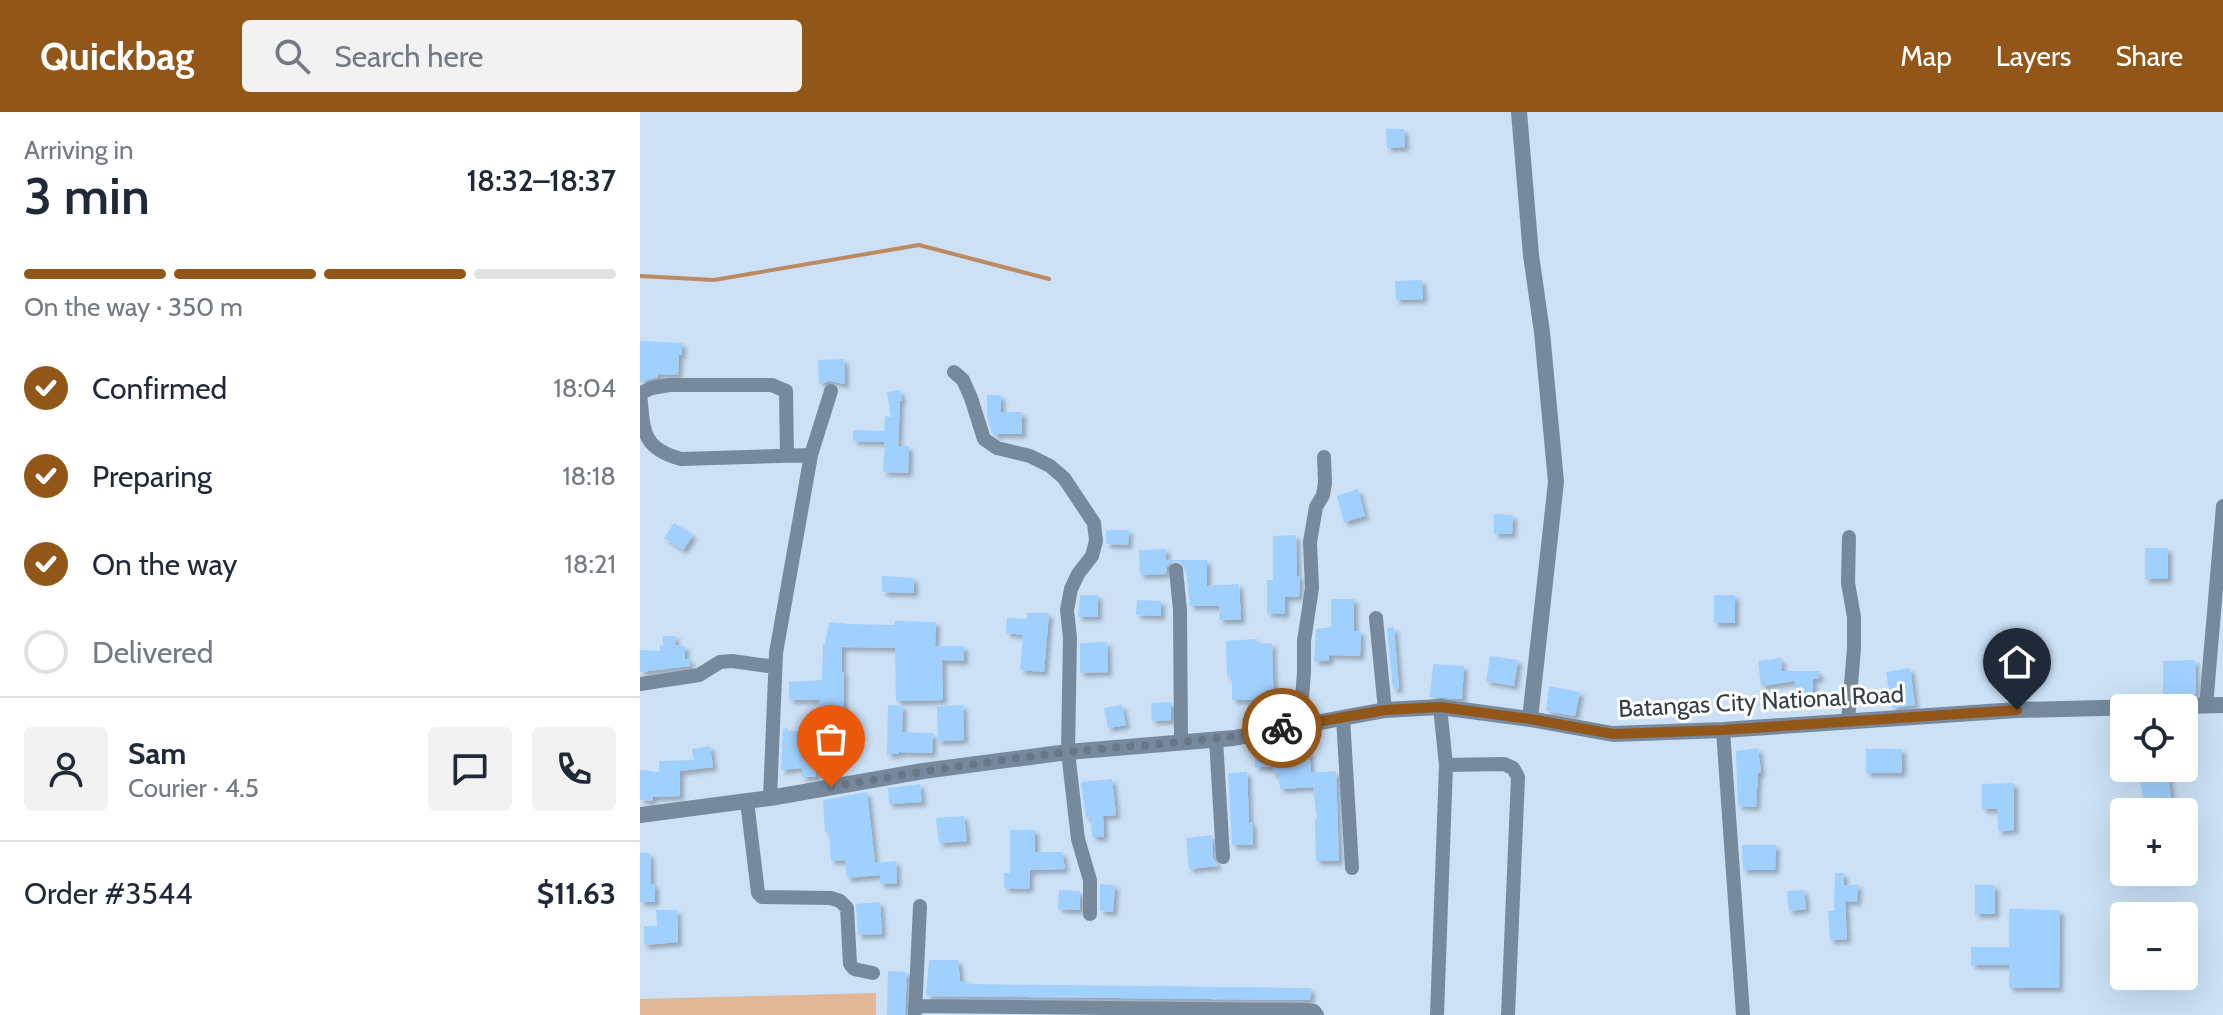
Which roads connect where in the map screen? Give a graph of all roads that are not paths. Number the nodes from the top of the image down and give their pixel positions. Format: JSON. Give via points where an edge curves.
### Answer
{"nodes":[{"id":1,"x":1519,"y":112,"type":"edge"},
{"id":2,"x":954,"y":372,"type":"dead end"},
{"id":3,"x":831,"y":391,"type":"dead end"},
{"id":4,"x":640,"y":393,"type":"edge"},
{"id":5,"x":787,"y":455,"type":"junction"},
{"id":6,"x":811,"y":455,"type":"junction"},
{"id":7,"x":1324,"y":457,"type":"dead end"},
{"id":8,"x":2223,"y":506,"type":"edge"},
{"id":9,"x":1849,"y":537,"type":"dead end"},
{"id":10,"x":1176,"y":570,"type":"dead end"},
{"id":11,"x":1376,"y":618,"type":"dead end"},
{"id":12,"x":775,"y":667,"type":"junction"},
{"id":13,"x":640,"y":684,"type":"edge"},
{"id":14,"x":2214,"y":705,"type":"edge"},
{"id":15,"x":1440,"y":707,"type":"junction"},
{"id":16,"x":1385,"y":710,"type":"junction"},
{"id":17,"x":1343,"y":718,"type":"junction"},
{"id":18,"x":1530,"y":719,"type":"junction"},
{"id":19,"x":1848,"y":721,"type":"junction"},
{"id":20,"x":1300,"y":725,"type":"junction"},
{"id":21,"x":1723,"y":730,"type":"junction"},
{"id":22,"x":1216,"y":739,"type":"junction"},
{"id":23,"x":1181,"y":742,"type":"junction"},
{"id":24,"x":1068,"y":752,"type":"junction"},
{"id":25,"x":1446,"y":765,"type":"junction"},
{"id":26,"x":770,"y":798,"type":"junction"},
{"id":27,"x":747,"y":801,"type":"junction"},
{"id":28,"x":640,"y":815,"type":"edge"},
{"id":29,"x":1223,"y":857,"type":"dead end"},
{"id":30,"x":1352,"y":868,"type":"dead end"},
{"id":31,"x":920,"y":906,"type":"dead end"},
{"id":32,"x":1090,"y":914,"type":"dead end"},
{"id":33,"x":873,"y":973,"type":"dead end"},
{"id":34,"x":915,"y":1011,"type":"edge"},
{"id":35,"x":1317,"y":1015,"type":"edge"},
{"id":36,"x":1437,"y":1015,"type":"edge"},
{"id":37,"x":1508,"y":1015,"type":"edge"},
{"id":38,"x":1743,"y":1015,"type":"edge"}],
"edges":[{"from":1,"to":18,"type":"street","via":[[1556,482]]},
{"from":2,"to":24,"type":"street","via":[[963,380],[984,439],[1050,466],[1094,523],[1092,556],[1071,589],[1067,610]]},
{"from":3,"to":6,"type":"street"},
{"from":4,"to":5,"type":"street","via":[[644,437],[666,456]]},
{"from":4,"to":5,"type":"street","via":[[669,385],[781,388],[786,391]]},
{"from":5,"to":6,"type":"street"},
{"from":6,"to":12,"type":"street"},
{"from":7,"to":20,"type":"street","via":[[1325,483],[1310,542],[1312,588]]},
{"from":8,"to":14,"type":"street"},
{"from":9,"to":19,"type":"street","via":[[1854,648]]},
{"from":10,"to":23,"type":"street"},
{"from":11,"to":16,"type":"street"},
{"from":12,"to":13,"type":"street","via":[[720,662],[699,675]]},
{"from":12,"to":26,"type":"street"},
{"from":14,"to":19,"type":"street","name":"Batangas City National Road"},
{"from":15,"to":16,"type":"street","name":"Batangas City National Road"},
{"from":15,"to":18,"type":"street","name":"Batangas City National Road"},
{"from":15,"to":25,"type":"street"},
{"from":16,"to":17,"type":"street","name":"Batangas City National Road"},
{"from":17,"to":20,"type":"street","name":"Batangas City National Road"},
{"from":17,"to":30,"type":"street"},
{"from":18,"to":21,"type":"street","name":"Batangas City National Road","via":[[1613,734]]},
{"from":19,"to":21,"type":"street","name":"Batangas City National Road"},
{"from":20,"to":22,"type":"street","name":"Batangas City National Road"},
{"from":21,"to":38,"type":"street"},
{"from":22,"to":23,"type":"street","name":"Batangas City National Road"},
{"from":22,"to":29,"type":"street"},
{"from":23,"to":24,"type":"street","name":"Batangas City National Road"},
{"from":24,"to":26,"type":"street","name":"Batangas City National Road"},
{"from":24,"to":32,"type":"street","via":[[1078,839],[1090,880]]},
{"from":25,"to":36,"type":"street"},
{"from":25,"to":37,"type":"street","via":[[1504,764],[1518,777]]},
{"from":26,"to":27,"type":"street","name":"Batangas City National Road"},
{"from":27,"to":28,"type":"street","name":"Batangas City National Road"},
{"from":27,"to":33,"type":"street","via":[[758,893],[840,901],[847,908],[850,964]]},
{"from":31,"to":34,"type":"street"},
{"from":34,"to":35,"type":"street","via":[[1307,1010]]}]}
